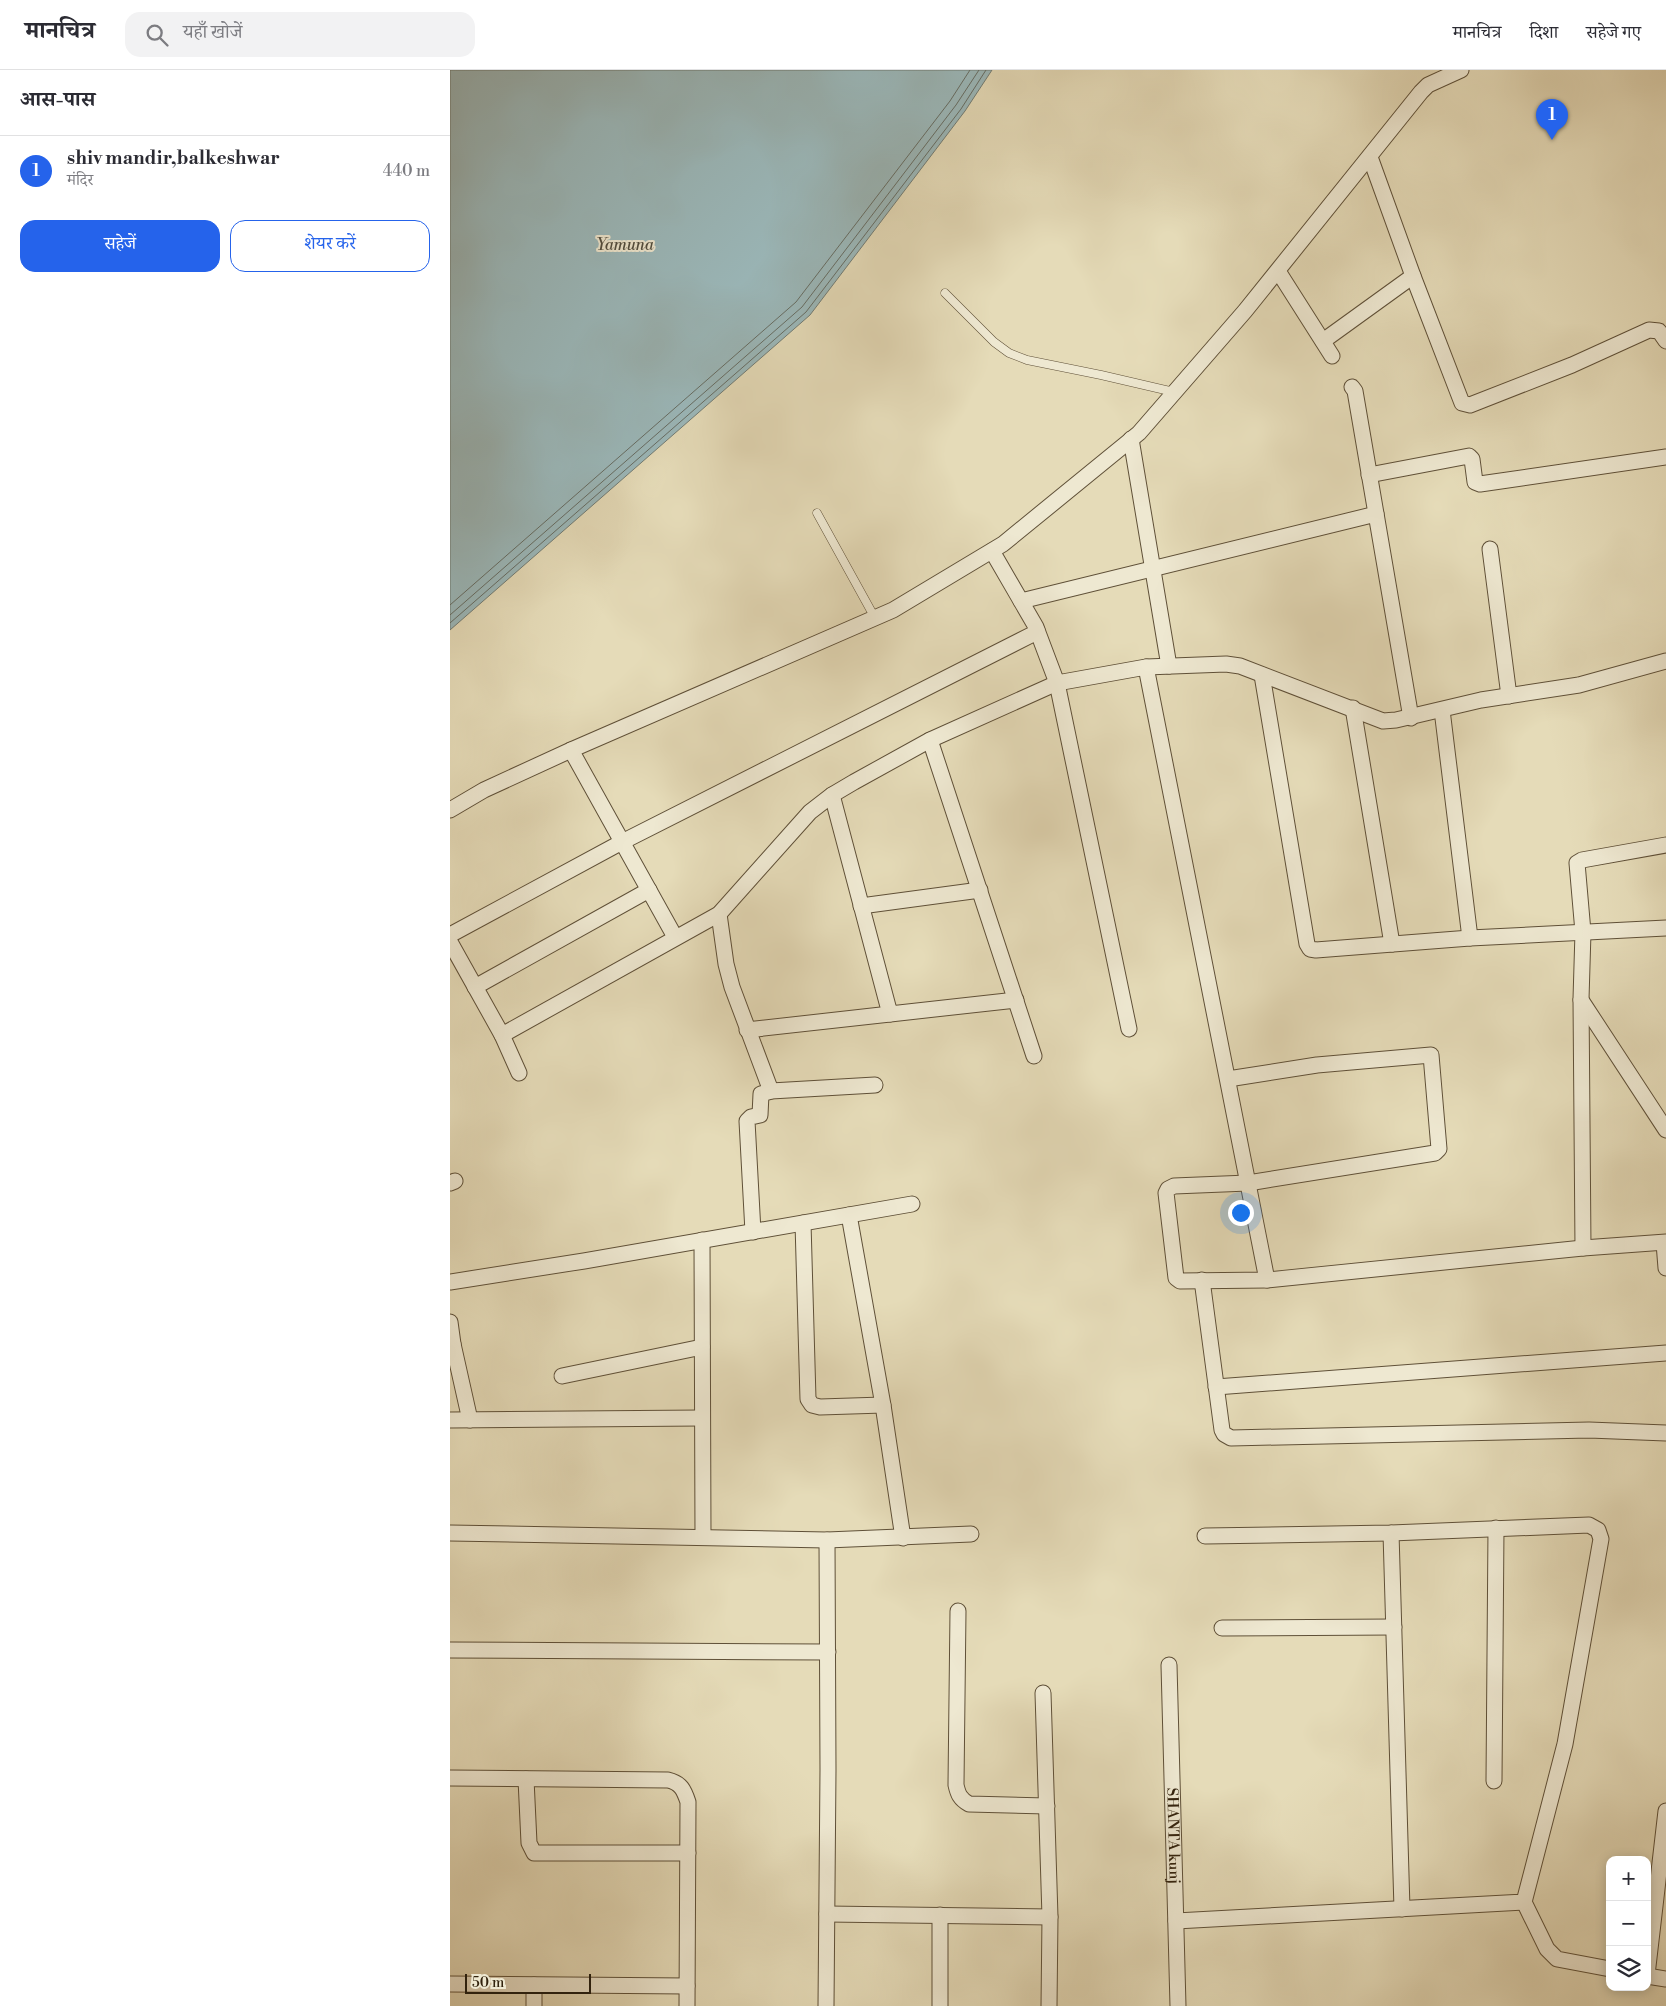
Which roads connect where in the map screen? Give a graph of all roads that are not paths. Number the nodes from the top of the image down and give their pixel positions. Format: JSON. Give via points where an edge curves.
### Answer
{"nodes":[{"id":1,"x":1461,"y":70,"type":"edge"},
{"id":2,"x":1370,"y":157,"type":"junction"},
{"id":3,"x":1278,"y":270,"type":"junction"},
{"id":4,"x":1413,"y":276,"type":"junction"},
{"id":5,"x":945,"y":293,"type":"dead end"},
{"id":6,"x":1323,"y":341,"type":"junction"},
{"id":7,"x":1666,"y":341,"type":"edge"},
{"id":8,"x":1332,"y":356,"type":"dead end"},
{"id":9,"x":1352,"y":387,"type":"dead end"},
{"id":10,"x":1174,"y":392,"type":"junction"},
{"id":11,"x":1131,"y":440,"type":"junction"},
{"id":12,"x":1666,"y":457,"type":"edge"},
{"id":13,"x":1369,"y":475,"type":"junction"},
{"id":14,"x":817,"y":513,"type":"dead end"},
{"id":15,"x":1376,"y":514,"type":"junction"},
{"id":16,"x":1490,"y":549,"type":"dead end"},
{"id":17,"x":992,"y":551,"type":"junction"},
{"id":18,"x":1154,"y":569,"type":"junction"},
{"id":19,"x":1021,"y":601,"type":"junction"},
{"id":20,"x":875,"y":618,"type":"junction"},
{"id":21,"x":1037,"y":630,"type":"junction"},
{"id":22,"x":1666,"y":661,"type":"edge"},
{"id":23,"x":1169,"y":666,"type":"junction"},
{"id":24,"x":1146,"y":667,"type":"junction"},
{"id":25,"x":1262,"y":675,"type":"junction"},
{"id":26,"x":1057,"y":683,"type":"junction"},
{"id":27,"x":1509,"y":696,"type":"junction"},
{"id":28,"x":1353,"y":708,"type":"junction"},
{"id":29,"x":1442,"y":710,"type":"junction"},
{"id":30,"x":1411,"y":718,"type":"junction"},
{"id":31,"x":930,"y":740,"type":"junction"},
{"id":32,"x":571,"y":750,"type":"junction"},
{"id":33,"x":832,"y":795,"type":"junction"},
{"id":34,"x":450,"y":810,"type":"edge"},
{"id":35,"x":622,"y":842,"type":"junction"},
{"id":36,"x":1666,"y":844,"type":"edge"},
{"id":37,"x":649,"y":890,"type":"junction"},
{"id":38,"x":980,"y":890,"type":"junction"},
{"id":39,"x":861,"y":906,"type":"junction"},
{"id":40,"x":719,"y":914,"type":"junction"},
{"id":41,"x":1666,"y":928,"type":"edge"},
{"id":42,"x":1582,"y":932,"type":"junction"},
{"id":43,"x":450,"y":936,"type":"edge"},
{"id":44,"x":675,"y":937,"type":"junction"},
{"id":45,"x":1470,"y":938,"type":"junction"},
{"id":46,"x":450,"y":942,"type":"edge"},
{"id":47,"x":1392,"y":944,"type":"junction"},
{"id":48,"x":475,"y":987,"type":"junction"},
{"id":49,"x":1581,"y":999,"type":"junction"},
{"id":50,"x":1016,"y":1000,"type":"junction"},
{"id":51,"x":890,"y":1014,"type":"junction"},
{"id":52,"x":1128,"y":1029,"type":"dead end"},
{"id":53,"x":747,"y":1030,"type":"junction"},
{"id":54,"x":502,"y":1035,"type":"junction"},
{"id":55,"x":1034,"y":1056,"type":"dead end"},
{"id":56,"x":519,"y":1073,"type":"dead end"},
{"id":57,"x":1228,"y":1079,"type":"junction"},
{"id":58,"x":875,"y":1085,"type":"dead end"},
{"id":59,"x":771,"y":1091,"type":"junction"},
{"id":60,"x":1666,"y":1130,"type":"edge"},
{"id":61,"x":1248,"y":1183,"type":"junction"},
{"id":62,"x":912,"y":1204,"type":"dead end"},
{"id":63,"x":849,"y":1215,"type":"junction"},
{"id":64,"x":803,"y":1223,"type":"junction"},
{"id":65,"x":753,"y":1232,"type":"junction"},
{"id":66,"x":702,"y":1240,"type":"junction"},
{"id":67,"x":1665,"y":1243,"type":"edge"},
{"id":68,"x":1583,"y":1248,"type":"junction"},
{"id":69,"x":1666,"y":1268,"type":"edge"},
{"id":70,"x":1202,"y":1280,"type":"junction"},
{"id":71,"x":1267,"y":1280,"type":"junction"},
{"id":72,"x":450,"y":1282,"type":"edge"},
{"id":73,"x":450,"y":1322,"type":"edge"},
{"id":74,"x":452,"y":1346,"type":"edge"},
{"id":75,"x":702,"y":1347,"type":"junction"},
{"id":76,"x":1666,"y":1353,"type":"edge"},
{"id":77,"x":562,"y":1376,"type":"dead end"},
{"id":78,"x":1216,"y":1387,"type":"junction"},
{"id":79,"x":883,"y":1405,"type":"junction"},
{"id":80,"x":702,"y":1418,"type":"junction"},
{"id":81,"x":450,"y":1420,"type":"edge"},
{"id":82,"x":470,"y":1420,"type":"junction"},
{"id":83,"x":1666,"y":1433,"type":"edge"},
{"id":84,"x":1496,"y":1528,"type":"junction"},
{"id":85,"x":450,"y":1533,"type":"edge"},
{"id":86,"x":1391,"y":1533,"type":"junction"},
{"id":87,"x":971,"y":1534,"type":"dead end"},
{"id":88,"x":1204,"y":1536,"type":"dead end"},
{"id":89,"x":702,"y":1537,"type":"junction"},
{"id":90,"x":903,"y":1538,"type":"junction"},
{"id":91,"x":827,"y":1540,"type":"junction"},
{"id":92,"x":958,"y":1611,"type":"dead end"},
{"id":93,"x":1394,"y":1626,"type":"junction"},
{"id":94,"x":1222,"y":1628,"type":"dead end"},
{"id":95,"x":450,"y":1650,"type":"edge"},
{"id":96,"x":828,"y":1652,"type":"junction"},
{"id":97,"x":1169,"y":1665,"type":"dead end"},
{"id":98,"x":1043,"y":1694,"type":"dead end"},
{"id":99,"x":450,"y":1778,"type":"edge"},
{"id":100,"x":526,"y":1778,"type":"junction"},
{"id":101,"x":1494,"y":1781,"type":"dead end"},
{"id":102,"x":1047,"y":1806,"type":"junction"},
{"id":103,"x":1666,"y":1811,"type":"edge"},
{"id":104,"x":688,"y":1853,"type":"junction"},
{"id":105,"x":1524,"y":1902,"type":"junction"},
{"id":106,"x":1402,"y":1909,"type":"junction"},
{"id":107,"x":827,"y":1914,"type":"junction"},
{"id":108,"x":940,"y":1915,"type":"junction"},
{"id":109,"x":1050,"y":1917,"type":"junction"},
{"id":110,"x":1176,"y":1921,"type":"junction"},
{"id":111,"x":1650,"y":1946,"type":"edge"},
{"id":112,"x":1606,"y":1968,"type":"edge"},
{"id":113,"x":1651,"y":1976,"type":"edge"},
{"id":114,"x":1666,"y":1978,"type":"edge"},
{"id":115,"x":450,"y":1984,"type":"edge"},
{"id":116,"x":534,"y":1985,"type":"junction"},
{"id":117,"x":687,"y":1986,"type":"junction"},
{"id":118,"x":534,"y":2006,"type":"edge"},
{"id":119,"x":687,"y":2006,"type":"edge"},
{"id":120,"x":826,"y":2006,"type":"edge"},
{"id":121,"x":940,"y":2006,"type":"edge"},
{"id":122,"x":1049,"y":2006,"type":"edge"},
{"id":123,"x":1178,"y":2006,"type":"edge"}],
"edges":[{"from":1,"to":2,"type":"street","via":[[1428,85]]},
{"from":2,"to":3,"type":"street"},
{"from":2,"to":4,"type":"street"},
{"from":3,"to":6,"type":"street"},
{"from":3,"to":10,"type":"street"},
{"from":4,"to":6,"type":"street"},
{"from":4,"to":7,"type":"street","via":[[1465,405],[1572,365],[1649,330],[1659,331]]},
{"from":5,"to":10,"type":"lane","via":[[1009,353],[1027,360]]},
{"from":6,"to":8,"type":"street"},
{"from":9,"to":13,"type":"street"},
{"from":10,"to":11,"type":"street"},
{"from":11,"to":17,"type":"street"},
{"from":11,"to":18,"type":"street"},
{"from":12,"to":13,"type":"street","via":[[1480,484],[1475,482],[1469,456]]},
{"from":13,"to":15,"type":"street"},
{"from":14,"to":20,"type":"lane"},
{"from":15,"to":18,"type":"street"},
{"from":15,"to":30,"type":"street"},
{"from":16,"to":27,"type":"street"},
{"from":17,"to":19,"type":"street"},
{"from":17,"to":20,"type":"street"},
{"from":18,"to":19,"type":"street"},
{"from":18,"to":23,"type":"street"},
{"from":19,"to":21,"type":"street"},
{"from":20,"to":32,"type":"street"},
{"from":21,"to":26,"type":"street"},
{"from":21,"to":35,"type":"street"},
{"from":22,"to":27,"type":"street","via":[[1579,686]]},
{"from":23,"to":24,"type":"street"},
{"from":23,"to":25,"type":"street","via":[[1226,664]]},
{"from":24,"to":26,"type":"street"},
{"from":24,"to":57,"type":"street"},
{"from":25,"to":28,"type":"street"},
{"from":25,"to":47,"type":"street","via":[[1307,944],[1316,950]]},
{"from":26,"to":31,"type":"street"},
{"from":26,"to":52,"type":"street"},
{"from":27,"to":29,"type":"street"},
{"from":28,"to":30,"type":"street","via":[[1383,721]]},
{"from":28,"to":47,"type":"street"},
{"from":29,"to":30,"type":"street"},
{"from":29,"to":45,"type":"street"},
{"from":31,"to":33,"type":"street"},
{"from":31,"to":38,"type":"street"},
{"from":32,"to":34,"type":"street","via":[[484,790]]},
{"from":32,"to":35,"type":"street"},
{"from":33,"to":39,"type":"street"},
{"from":33,"to":40,"type":"street","via":[[791,831]]},
{"from":35,"to":37,"type":"street"},
{"from":35,"to":43,"type":"street"},
{"from":36,"to":42,"type":"street","via":[[1582,860],[1577,864]]},
{"from":37,"to":44,"type":"street"},
{"from":37,"to":48,"type":"street"},
{"from":38,"to":39,"type":"street"},
{"from":38,"to":50,"type":"street"},
{"from":39,"to":51,"type":"street"},
{"from":40,"to":44,"type":"street"},
{"from":40,"to":53,"type":"street","via":[[726,964]]},
{"from":41,"to":42,"type":"street"},
{"from":42,"to":45,"type":"street"},
{"from":42,"to":49,"type":"street"},
{"from":44,"to":54,"type":"street"},
{"from":45,"to":47,"type":"street"},
{"from":46,"to":48,"type":"street"},
{"from":48,"to":54,"type":"street"},
{"from":49,"to":60,"type":"street"},
{"from":49,"to":68,"type":"street"},
{"from":50,"to":51,"type":"street"},
{"from":50,"to":55,"type":"street"},
{"from":51,"to":53,"type":"street"},
{"from":53,"to":59,"type":"street"},
{"from":54,"to":56,"type":"street"},
{"from":57,"to":61,"type":"street"},
{"from":57,"to":61,"type":"street","via":[[1317,1065],[1432,1056],[1438,1152]]},
{"from":58,"to":59,"type":"street"},
{"from":59,"to":65,"type":"street","via":[[761,1094],[760,1114],[747,1121]]},
{"from":61,"to":70,"type":"street","via":[[1174,1186],[1166,1193],[1176,1278],[1180,1281]]},
{"from":61,"to":71,"type":"street"},
{"from":62,"to":63,"type":"street"},
{"from":63,"to":64,"type":"street"},
{"from":63,"to":79,"type":"street"},
{"from":64,"to":65,"type":"street"},
{"from":64,"to":79,"type":"street","via":[[808,1398],[812,1405],[820,1407]]},
{"from":65,"to":66,"type":"street"},
{"from":66,"to":72,"type":"street"},
{"from":66,"to":75,"type":"street"},
{"from":67,"to":68,"type":"street"},
{"from":67,"to":69,"type":"street"},
{"from":68,"to":71,"type":"street"},
{"from":70,"to":71,"type":"street"},
{"from":70,"to":78,"type":"street"},
{"from":73,"to":74,"type":"street"},
{"from":74,"to":82,"type":"street"},
{"from":75,"to":77,"type":"street"},
{"from":75,"to":80,"type":"street"},
{"from":76,"to":78,"type":"street"},
{"from":78,"to":83,"type":"street","via":[[1222,1430],[1231,1438],[1589,1430]]},
{"from":79,"to":90,"type":"street"},
{"from":80,"to":82,"type":"street"},
{"from":80,"to":89,"type":"street"},
{"from":81,"to":82,"type":"street"},
{"from":84,"to":86,"type":"street"},
{"from":84,"to":101,"type":"street"},
{"from":84,"to":105,"type":"street","via":[[1589,1525],[1598,1530],[1600,1539],[1565,1744]]},
{"from":85,"to":89,"type":"street"},
{"from":86,"to":88,"type":"street"},
{"from":86,"to":93,"type":"street"},
{"from":87,"to":90,"type":"street"},
{"from":89,"to":91,"type":"street"},
{"from":90,"to":91,"type":"street"},
{"from":91,"to":96,"type":"street"},
{"from":92,"to":102,"type":"street","via":[[958,1794],[969,1804]]},
{"from":93,"to":94,"type":"street"},
{"from":93,"to":106,"type":"street"},
{"from":95,"to":96,"type":"street"},
{"from":96,"to":107,"type":"street"},
{"from":97,"to":110,"type":"street","name":"SHANTA kunj"},
{"from":98,"to":102,"type":"street"},
{"from":99,"to":100,"type":"street"},
{"from":100,"to":104,"type":"street","via":[[676,1782],[688,1802]]},
{"from":100,"to":104,"type":"street","via":[[529,1843],[534,1853]]},
{"from":102,"to":109,"type":"street"},
{"from":103,"to":111,"type":"street"},
{"from":104,"to":117,"type":"street"},
{"from":105,"to":106,"type":"street"},
{"from":105,"to":112,"type":"street","via":[[1551,1955]]},
{"from":106,"to":110,"type":"street"},
{"from":107,"to":108,"type":"street"},
{"from":107,"to":120,"type":"street"},
{"from":108,"to":109,"type":"street"},
{"from":108,"to":121,"type":"street"},
{"from":109,"to":122,"type":"street"},
{"from":110,"to":123,"type":"street","name":"SHANTA kunj"},
{"from":113,"to":114,"type":"street"},
{"from":115,"to":116,"type":"street"},
{"from":116,"to":117,"type":"street"},
{"from":116,"to":118,"type":"street"},
{"from":117,"to":119,"type":"street"}]}
